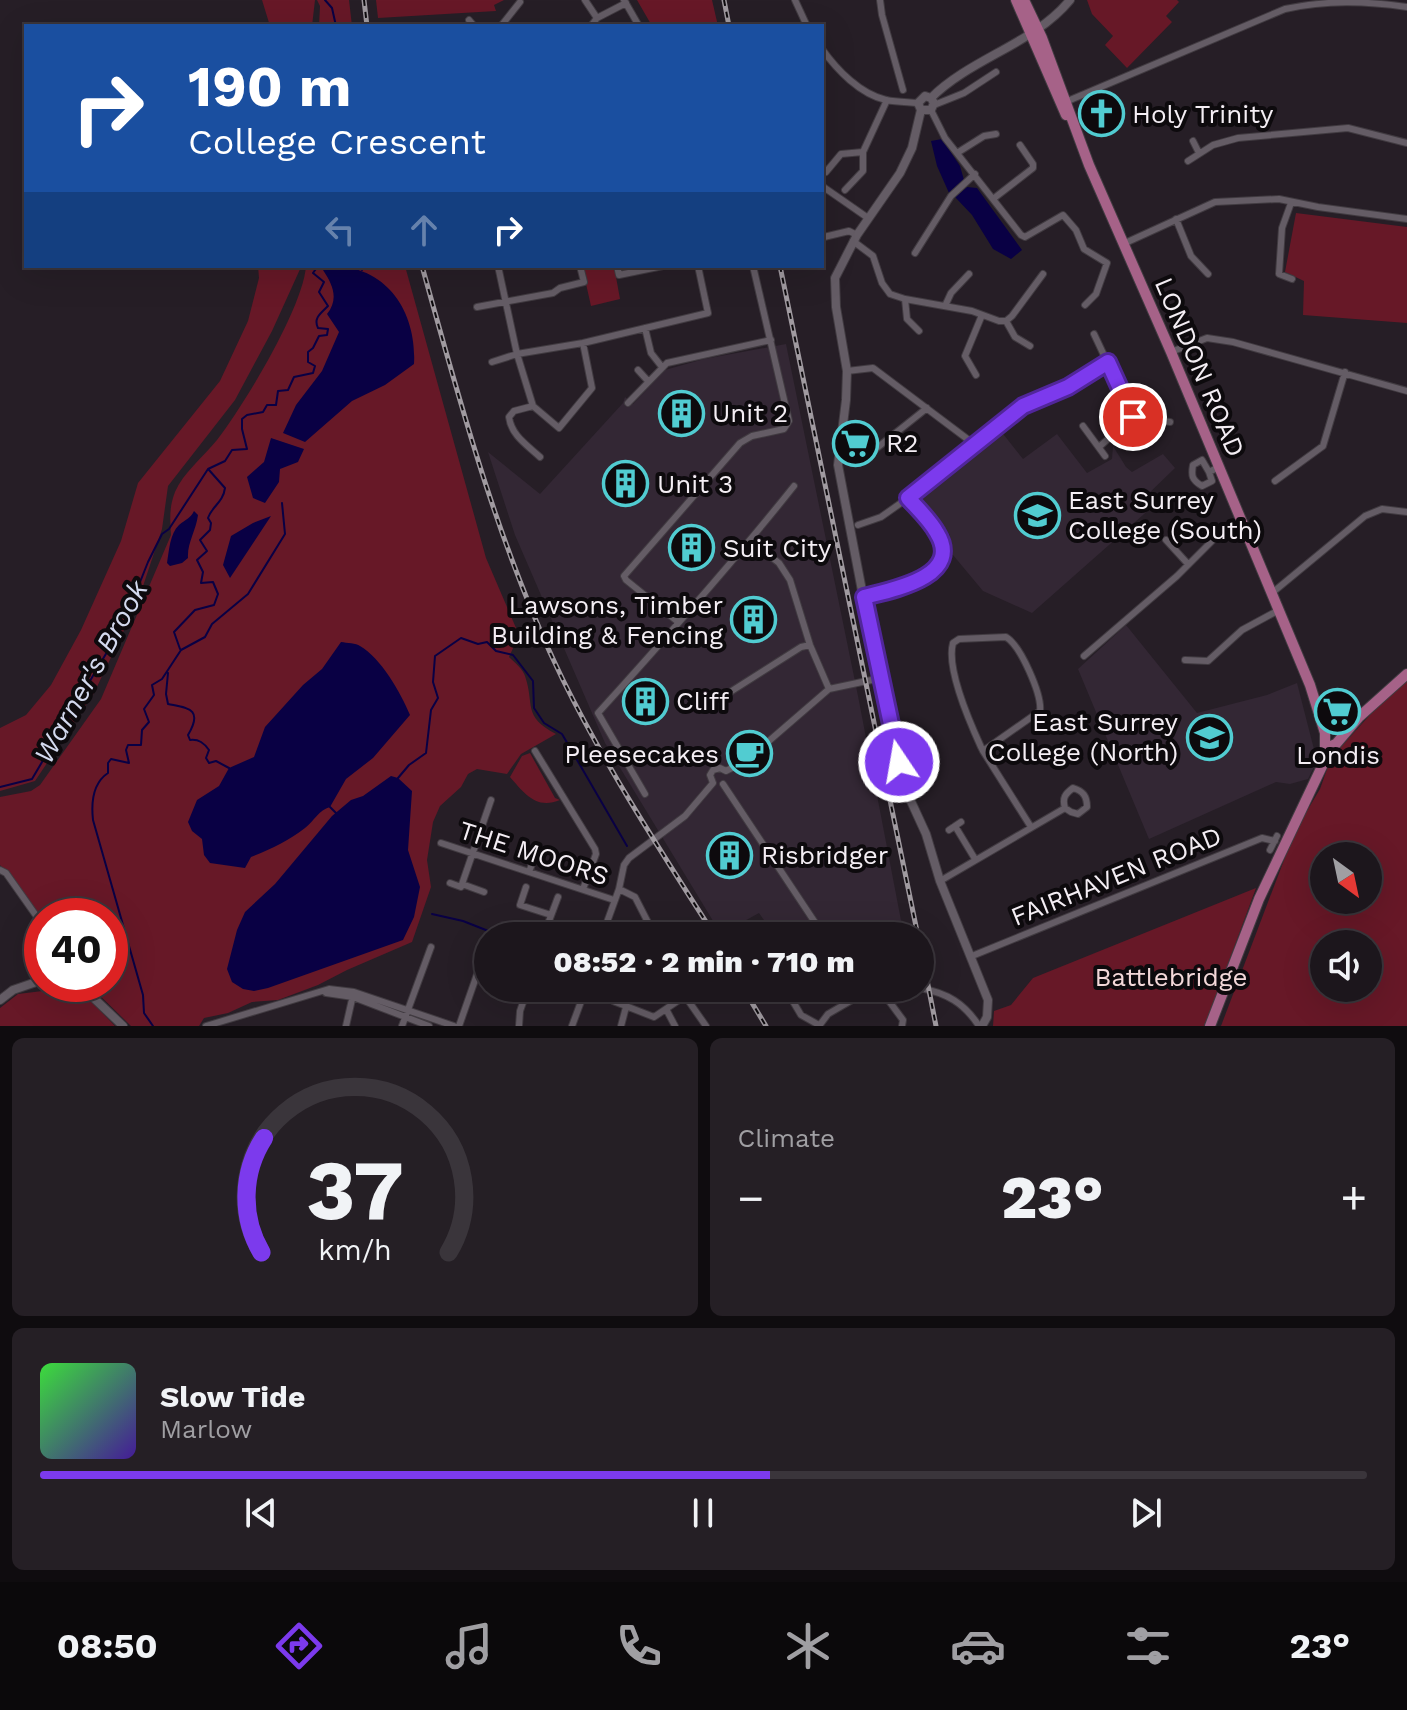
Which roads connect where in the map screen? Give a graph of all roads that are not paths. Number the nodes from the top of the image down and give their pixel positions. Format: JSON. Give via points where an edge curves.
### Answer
{"nodes":[{"id":1,"x":585,"y":0,"type":"edge"},
{"id":2,"x":795,"y":0,"type":"edge"},
{"id":3,"x":880,"y":0,"type":"edge"},
{"id":4,"x":1016,"y":0,"type":"edge"},
{"id":5,"x":1024,"y":0,"type":"edge"},
{"id":6,"x":1070,"y":0,"type":"edge"},
{"id":7,"x":625,"y":1,"type":"edge"},
{"id":8,"x":520,"y":2,"type":"edge"},
{"id":9,"x":1404,"y":4,"type":"edge"},
{"id":10,"x":597,"y":18,"type":"junction"},
{"id":11,"x":503,"y":24,"type":"edge"},
{"id":12,"x":592,"y":24,"type":"edge"},
{"id":13,"x":638,"y":24,"type":"edge"},
{"id":14,"x":806,"y":24,"type":"edge"},
{"id":15,"x":1034,"y":31,"type":"junction"},
{"id":16,"x":824,"y":51,"type":"edge"},
{"id":17,"x":996,"y":72,"type":"dead end"},
{"id":18,"x":903,"y":90,"type":"dead end"},
{"id":19,"x":887,"y":100,"type":"junction"},
{"id":20,"x":1063,"y":103,"type":"junction"},
{"id":21,"x":927,"y":105,"type":"junction"},
{"id":22,"x":996,"y":134,"type":"dead end"},
{"id":23,"x":1193,"y":141,"type":"dead end"},
{"id":24,"x":1407,"y":143,"type":"edge"},
{"id":25,"x":1020,"y":145,"type":"dead end"},
{"id":26,"x":863,"y":152,"type":"junction"},
{"id":27,"x":957,"y":153,"type":"junction"},
{"id":28,"x":1199,"y":153,"type":"junction"},
{"id":29,"x":1188,"y":161,"type":"dead end"},
{"id":30,"x":826,"y":172,"type":"dead end"},
{"id":31,"x":975,"y":174,"type":"junction"},
{"id":32,"x":824,"y":187,"type":"edge"},
{"id":33,"x":845,"y":190,"type":"dead end"},
{"id":34,"x":993,"y":199,"type":"junction"},
{"id":35,"x":1291,"y":203,"type":"junction"},
{"id":36,"x":868,"y":218,"type":"junction"},
{"id":37,"x":1176,"y":219,"type":"junction"},
{"id":38,"x":1407,"y":219,"type":"edge"},
{"id":39,"x":853,"y":236,"type":"junction"},
{"id":40,"x":824,"y":237,"type":"edge"},
{"id":41,"x":1123,"y":244,"type":"junction"},
{"id":42,"x":915,"y":253,"type":"dead end"},
{"id":43,"x":498,"y":268,"type":"edge"},
{"id":44,"x":580,"y":268,"type":"edge"},
{"id":45,"x":617,"y":268,"type":"edge"},
{"id":46,"x":653,"y":268,"type":"edge"},
{"id":47,"x":698,"y":268,"type":"edge"},
{"id":48,"x":753,"y":268,"type":"edge"},
{"id":49,"x":969,"y":274,"type":"dead end"},
{"id":50,"x":1043,"y":274,"type":"dead end"},
{"id":51,"x":1208,"y":274,"type":"dead end"},
{"id":52,"x":1292,"y":279,"type":"dead end"},
{"id":53,"x":905,"y":299,"type":"junction"},
{"id":54,"x":505,"y":302,"type":"junction"},
{"id":55,"x":1085,"y":305,"type":"dead end"},
{"id":56,"x":945,"y":306,"type":"junction"},
{"id":57,"x":477,"y":307,"type":"dead end"},
{"id":58,"x":982,"y":315,"type":"junction"},
{"id":59,"x":1006,"y":321,"type":"junction"},
{"id":60,"x":645,"y":328,"type":"junction"},
{"id":61,"x":919,"y":331,"type":"dead end"},
{"id":62,"x":1094,"y":334,"type":"dead end"},
{"id":63,"x":771,"y":340,"type":"junction"},
{"id":64,"x":1028,"y":340,"type":"dead end"},
{"id":65,"x":583,"y":343,"type":"junction"},
{"id":66,"x":1171,"y":352,"type":"junction"},
{"id":67,"x":517,"y":354,"type":"junction"},
{"id":68,"x":492,"y":362,"type":"dead end"},
{"id":69,"x":1108,"y":362,"type":"junction"},
{"id":70,"x":662,"y":367,"type":"junction"},
{"id":71,"x":638,"y":370,"type":"dead end"},
{"id":72,"x":847,"y":371,"type":"junction"},
{"id":73,"x":1345,"y":372,"type":"junction"},
{"id":74,"x":976,"y":375,"type":"dead end"},
{"id":75,"x":648,"y":381,"type":"junction"},
{"id":76,"x":1407,"y":391,"type":"edge"},
{"id":77,"x":628,"y":403,"type":"dead end"},
{"id":78,"x":529,"y":407,"type":"junction"},
{"id":79,"x":927,"y":408,"type":"junction"},
{"id":80,"x":1133,"y":417,"type":"junction"},
{"id":81,"x":1170,"y":422,"type":"dead end"},
{"id":82,"x":1083,"y":426,"type":"dead end"},
{"id":83,"x":974,"y":444,"type":"junction"},
{"id":84,"x":1099,"y":447,"type":"junction"},
{"id":85,"x":839,"y":451,"type":"junction"},
{"id":86,"x":1105,"y":456,"type":"dead end"},
{"id":87,"x":540,"y":457,"type":"dead end"},
{"id":88,"x":1275,"y":481,"type":"dead end"},
{"id":89,"x":794,"y":486,"type":"dead end"},
{"id":90,"x":908,"y":498,"type":"junction"},
{"id":91,"x":1407,"y":512,"type":"edge"},
{"id":92,"x":1242,"y":519,"type":"junction"},
{"id":93,"x":858,"y":525,"type":"dead end"},
{"id":94,"x":1166,"y":540,"type":"dead end"},
{"id":95,"x":751,"y":541,"type":"junction"},
{"id":96,"x":1188,"y":564,"type":"junction"},
{"id":97,"x":1272,"y":593,"type":"junction"},
{"id":98,"x":864,"y":597,"type":"junction"},
{"id":99,"x":1279,"y":610,"type":"junction"},
{"id":100,"x":678,"y":622,"type":"junction"},
{"id":101,"x":810,"y":645,"type":"junction"},
{"id":102,"x":1084,"y":656,"type":"dead end"},
{"id":103,"x":1185,"y":660,"type":"dead end"},
{"id":104,"x":1407,"y":674,"type":"edge"},
{"id":105,"x":881,"y":678,"type":"junction"},
{"id":106,"x":829,"y":689,"type":"junction"},
{"id":107,"x":727,"y":694,"type":"dead end"},
{"id":108,"x":1326,"y":748,"type":"junction"},
{"id":109,"x":535,"y":751,"type":"dead end"},
{"id":110,"x":983,"y":751,"type":"junction"},
{"id":111,"x":726,"y":771,"type":"junction"},
{"id":112,"x":713,"y":783,"type":"junction"},
{"id":113,"x":723,"y":784,"type":"junction"},
{"id":114,"x":645,"y":794,"type":"dead end"},
{"id":115,"x":491,"y":800,"type":"dead end"},
{"id":116,"x":1065,"y":808,"type":"junction"},
{"id":117,"x":955,"y":826,"type":"dead end"},
{"id":118,"x":1031,"y":827,"type":"junction"},
{"id":119,"x":441,"y":843,"type":"dead end"},
{"id":120,"x":538,"y":848,"type":"dead end"},
{"id":121,"x":1270,"y":850,"type":"dead end"},
{"id":122,"x":473,"y":853,"type":"junction"},
{"id":123,"x":975,"y":859,"type":"junction"},
{"id":124,"x":0,"y":870,"type":"edge"},
{"id":125,"x":530,"y":872,"type":"junction"},
{"id":126,"x":940,"y":881,"type":"junction"},
{"id":127,"x":450,"y":883,"type":"dead end"},
{"id":128,"x":563,"y":883,"type":"junction"},
{"id":129,"x":462,"y":884,"type":"junction"},
{"id":130,"x":583,"y":889,"type":"junction"},
{"id":131,"x":619,"y":889,"type":"junction"},
{"id":132,"x":484,"y":892,"type":"dead end"},
{"id":133,"x":24,"y":898,"type":"edge"},
{"id":134,"x":614,"y":900,"type":"junction"},
{"id":135,"x":607,"y":922,"type":"edge"},
{"id":136,"x":648,"y":922,"type":"edge"},
{"id":137,"x":815,"y":922,"type":"edge"},
{"id":138,"x":431,"y":947,"type":"dead end"},
{"id":139,"x":972,"y":956,"type":"junction"},
{"id":140,"x":474,"y":981,"type":"edge"},
{"id":141,"x":24,"y":986,"type":"edge"},
{"id":142,"x":934,"y":992,"type":"edge"},
{"id":143,"x":354,"y":995,"type":"junction"},
{"id":144,"x":0,"y":1000,"type":"edge"},
{"id":145,"x":98,"y":1002,"type":"edge"},
{"id":146,"x":523,"y":1002,"type":"edge"},
{"id":147,"x":581,"y":1002,"type":"edge"},
{"id":148,"x":615,"y":1002,"type":"edge"},
{"id":149,"x":674,"y":1002,"type":"edge"},
{"id":150,"x":691,"y":1002,"type":"edge"},
{"id":151,"x":793,"y":1002,"type":"edge"},
{"id":152,"x":626,"y":1007,"type":"junction"},
{"id":153,"x":666,"y":1009,"type":"junction"},
{"id":154,"x":408,"y":1010,"type":"junction"},
{"id":155,"x":403,"y":1022,"type":"edge"},
{"id":156,"x":207,"y":1025,"type":"edge"},
{"id":157,"x":819,"y":1025,"type":"edge"},
{"id":158,"x":123,"y":1026,"type":"edge"},
{"id":159,"x":346,"y":1026,"type":"edge"},
{"id":160,"x":429,"y":1026,"type":"edge"},
{"id":161,"x":456,"y":1026,"type":"edge"},
{"id":162,"x":519,"y":1026,"type":"edge"},
{"id":163,"x":572,"y":1026,"type":"edge"},
{"id":164,"x":621,"y":1026,"type":"edge"},
{"id":165,"x":675,"y":1026,"type":"edge"},
{"id":166,"x":706,"y":1026,"type":"edge"},
{"id":167,"x":902,"y":1026,"type":"edge"},
{"id":168,"x":980,"y":1026,"type":"edge"},
{"id":169,"x":1210,"y":1026,"type":"edge"}],
"edges":[{"from":1,"to":10,"type":"street"},
{"from":2,"to":14,"type":"street"},
{"from":3,"to":18,"type":"street"},
{"from":4,"to":15,"type":"main road","name":"LONDON ROAD"},
{"from":5,"to":15,"type":"main road","name":"LONDON ROAD"},
{"from":6,"to":15,"type":"street"},
{"from":7,"to":10,"type":"street"},
{"from":7,"to":13,"type":"street"},
{"from":8,"to":11,"type":"street"},
{"from":9,"to":20,"type":"street","via":[[1346,0],[1285,9]]},
{"from":10,"to":12,"type":"street"},
{"from":15,"to":20,"type":"main road","name":"LONDON ROAD"},
{"from":15,"to":21,"type":"street","via":[[962,74]]},
{"from":16,"to":19,"type":"street","via":[[855,84]]},
{"from":17,"to":21,"type":"street","via":[[964,93]]},
{"from":19,"to":21,"type":"street"},
{"from":19,"to":26,"type":"street"},
{"from":20,"to":41,"type":"main road","name":"LONDON ROAD"},
{"from":21,"to":27,"type":"street"},
{"from":21,"to":36,"type":"street","via":[[900,173]]},
{"from":22,"to":27,"type":"street"},
{"from":23,"to":28,"type":"street"},
{"from":24,"to":28,"type":"street","via":[[1348,128],[1238,138]]},
{"from":25,"to":34,"type":"street","via":[[1033,168]]},
{"from":26,"to":30,"type":"street","via":[[841,154]]},
{"from":26,"to":33,"type":"street","via":[[863,171]]},
{"from":27,"to":31,"type":"street"},
{"from":28,"to":29,"type":"street"},
{"from":31,"to":34,"type":"street"},
{"from":31,"to":42,"type":"street","via":[[951,196]]},
{"from":32,"to":36,"type":"street"},
{"from":34,"to":55,"type":"street","via":[[1023,236],[1060,215],[1067,217],[1084,249],[1107,263],[1096,294]]},
{"from":35,"to":37,"type":"street","via":[[1215,202]]},
{"from":35,"to":38,"type":"street"},
{"from":35,"to":52,"type":"street","via":[[1282,228],[1279,274]]},
{"from":36,"to":39,"type":"street"},
{"from":37,"to":41,"type":"street"},
{"from":37,"to":51,"type":"street","via":[[1191,256]]},
{"from":39,"to":40,"type":"street"},
{"from":39,"to":53,"type":"street","via":[[873,256],[885,289]]},
{"from":39,"to":72,"type":"street","via":[[834,293]]},
{"from":41,"to":66,"type":"main road","name":"LONDON ROAD"},
{"from":43,"to":54,"type":"street"},
{"from":44,"to":54,"type":"street","via":[[584,282]]},
{"from":45,"to":46,"type":"street","via":[[619,275]]},
{"from":47,"to":60,"type":"street","via":[[708,313]]},
{"from":48,"to":63,"type":"street"},
{"from":49,"to":56,"type":"street"},
{"from":50,"to":59,"type":"street"},
{"from":53,"to":56,"type":"street"},
{"from":53,"to":61,"type":"street","via":[[907,319]]},
{"from":54,"to":57,"type":"street"},
{"from":54,"to":67,"type":"street"},
{"from":56,"to":58,"type":"street"},
{"from":58,"to":59,"type":"street"},
{"from":58,"to":74,"type":"street","via":[[965,356]]},
{"from":59,"to":64,"type":"street","via":[[1015,337]]},
{"from":60,"to":65,"type":"street"},
{"from":60,"to":70,"type":"street","via":[[651,353]]},
{"from":62,"to":69,"type":"street"},
{"from":63,"to":70,"type":"street"},
{"from":63,"to":100,"type":"street","via":[[787,425],[740,443],[624,576]]},
{"from":65,"to":67,"type":"street"},
{"from":65,"to":78,"type":"street","via":[[592,388],[559,428]]},
{"from":66,"to":73,"type":"street","via":[[1207,338]]},
{"from":66,"to":92,"type":"main road","name":"LONDON ROAD","via":[[1214,469]]},
{"from":67,"to":68,"type":"street"},
{"from":67,"to":78,"type":"street"},
{"from":69,"to":80,"type":"street"},
{"from":69,"to":83,"type":"street","via":[[1023,406]]},
{"from":70,"to":75,"type":"street"},
{"from":71,"to":75,"type":"street"},
{"from":72,"to":79,"type":"street","via":[[873,368]]},
{"from":72,"to":85,"type":"street"},
{"from":73,"to":76,"type":"street"},
{"from":73,"to":88,"type":"street","via":[[1323,446]]},
{"from":75,"to":77,"type":"street"},
{"from":78,"to":87,"type":"street","via":[[509,417],[511,430]]},
{"from":79,"to":83,"type":"street"},
{"from":79,"to":85,"type":"street","via":[[873,451]]},
{"from":80,"to":81,"type":"street"},
{"from":80,"to":84,"type":"street"},
{"from":82,"to":84,"type":"street"},
{"from":83,"to":90,"type":"street"},
{"from":84,"to":86,"type":"street"},
{"from":85,"to":98,"type":"street","via":[[839,483]]},
{"from":89,"to":95,"type":"street"},
{"from":90,"to":93,"type":"street"},
{"from":90,"to":98,"type":"street","via":[[938,533],[942,555],[930,576]]},
{"from":91,"to":97,"type":"street","via":[[1382,509],[1365,516]]},
{"from":92,"to":96,"type":"street"},
{"from":92,"to":97,"type":"main road","name":"LONDON ROAD"},
{"from":94,"to":96,"type":"street"},
{"from":95,"to":100,"type":"street"},
{"from":95,"to":101,"type":"street","via":[[779,563],[790,580]]},
{"from":96,"to":102,"type":"street"},
{"from":97,"to":99,"type":"main road","name":"LONDON ROAD"},
{"from":98,"to":105,"type":"street"},
{"from":99,"to":103,"type":"street","via":[[1242,630],[1208,661]]},
{"from":99,"to":108,"type":"main road","name":"LONDON ROAD","via":[[1316,701]]},
{"from":100,"to":114,"type":"street","via":[[598,713]]},
{"from":101,"to":106,"type":"street"},
{"from":101,"to":107,"type":"street"},
{"from":104,"to":108,"type":"main road"},
{"from":105,"to":106,"type":"street"},
{"from":105,"to":126,"type":"street","via":[[904,786]]},
{"from":106,"to":111,"type":"street","via":[[747,760]]},
{"from":108,"to":169,"type":"main road"},
{"from":109,"to":130,"type":"street","via":[[595,849]]},
{"from":110,"to":110,"type":"street","via":[[965,712],[951,649],[959,639],[1006,637],[1017,647],[1040,699],[1040,711]]},
{"from":110,"to":118,"type":"street"},
{"from":111,"to":112,"type":"street","via":[[713,770]]},
{"from":111,"to":113,"type":"street"},
{"from":112,"to":113,"type":"street"},
{"from":112,"to":131,"type":"street","via":[[685,816],[629,858]]},
{"from":113,"to":137,"type":"street"},
{"from":115,"to":122,"type":"street"},
{"from":116,"to":116,"type":"street","via":[[1065,794],[1081,790],[1087,807],[1078,814]]},
{"from":116,"to":118,"type":"street"},
{"from":117,"to":123,"type":"street"},
{"from":118,"to":123,"type":"street"},
{"from":119,"to":122,"type":"street","name":"THE MOORS"},
{"from":120,"to":125,"type":"street"},
{"from":121,"to":139,"type":"street","name":"FAIRHAVEN ROAD","via":[[1276,838],[1262,838]]},
{"from":122,"to":125,"type":"street","name":"THE MOORS"},
{"from":122,"to":129,"type":"street"},
{"from":123,"to":126,"type":"street"},
{"from":124,"to":133,"type":"street"},
{"from":125,"to":128,"type":"street","name":"THE MOORS"},
{"from":125,"to":128,"type":"street","via":[[520,905],[550,918]]},
{"from":126,"to":139,"type":"street"},
{"from":127,"to":129,"type":"street"},
{"from":128,"to":130,"type":"street","name":"THE MOORS"},
{"from":129,"to":132,"type":"street"},
{"from":130,"to":134,"type":"street","name":"THE MOORS"},
{"from":131,"to":134,"type":"street"},
{"from":131,"to":136,"type":"street","via":[[635,897]]},
{"from":134,"to":135,"type":"street"},
{"from":138,"to":154,"type":"street"},
{"from":139,"to":168,"type":"street","via":[[988,1000],[987,1017]]},
{"from":140,"to":161,"type":"street"},
{"from":141,"to":144,"type":"street"},
{"from":142,"to":168,"type":"street","via":[[951,997]]},
{"from":143,"to":154,"type":"street"},
{"from":143,"to":155,"type":"street"},
{"from":143,"to":156,"type":"street","via":[[320,993]]},
{"from":143,"to":159,"type":"street"},
{"from":145,"to":158,"type":"street"},
{"from":146,"to":162,"type":"street"},
{"from":147,"to":163,"type":"street"},
{"from":148,"to":152,"type":"street"},
{"from":149,"to":153,"type":"street"},
{"from":150,"to":166,"type":"street"},
{"from":151,"to":157,"type":"street","via":[[801,1015]]},
{"from":152,"to":153,"type":"street","via":[[654,1017]]},
{"from":152,"to":164,"type":"street"},
{"from":153,"to":165,"type":"street"},
{"from":154,"to":155,"type":"street"},
{"from":154,"to":161,"type":"street"},
{"from":155,"to":160,"type":"street"},
{"from":157,"to":167,"type":"street","via":[[859,996],[868,1000],[883,993]]}]}
